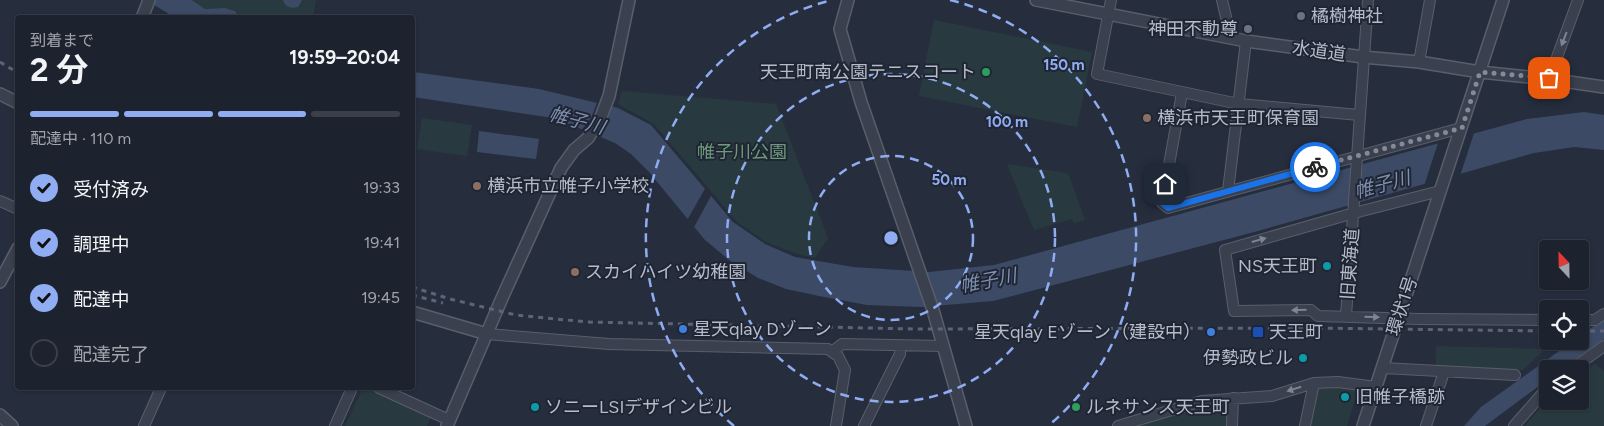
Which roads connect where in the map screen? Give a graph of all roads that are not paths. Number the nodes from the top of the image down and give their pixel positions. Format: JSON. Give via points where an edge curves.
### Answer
{"nodes":[{"id":1,"x":629,"y":0,"type":"edge"},
{"id":2,"x":848,"y":0,"type":"edge"},
{"id":3,"x":1036,"y":0,"type":"edge"},
{"id":4,"x":1111,"y":0,"type":"edge"},
{"id":5,"x":1222,"y":0,"type":"edge"},
{"id":6,"x":1368,"y":0,"type":"edge"},
{"id":7,"x":1430,"y":0,"type":"edge"},
{"id":8,"x":1503,"y":0,"type":"edge"},
{"id":9,"x":1578,"y":0,"type":"edge"},
{"id":10,"x":1108,"y":14,"type":"junction"},
{"id":11,"x":1231,"y":38,"type":"junction"},
{"id":12,"x":1246,"y":41,"type":"junction"},
{"id":13,"x":1363,"y":57,"type":"junction"},
{"id":14,"x":1419,"y":62,"type":"junction"},
{"id":15,"x":1480,"y":72,"type":"junction"},
{"id":16,"x":1549,"y":78,"type":"junction"},
{"id":17,"x":1604,"y":87,"type":"edge"},
{"id":18,"x":1182,"y":93,"type":"junction"},
{"id":19,"x":1,"y":95,"type":"edge"},
{"id":20,"x":15,"y":102,"type":"edge"},
{"id":21,"x":1240,"y":104,"type":"junction"},
{"id":22,"x":1359,"y":115,"type":"junction"},
{"id":23,"x":1461,"y":131,"type":"junction"},
{"id":24,"x":1357,"y":156,"type":"junction"},
{"id":25,"x":1441,"y":188,"type":"junction"},
{"id":26,"x":1228,"y":191,"type":"junction"},
{"id":27,"x":0,"y":201,"type":"edge"},
{"id":28,"x":15,"y":208,"type":"edge"},
{"id":29,"x":1354,"y":213,"type":"junction"},
{"id":30,"x":15,"y":254,"type":"edge"},
{"id":31,"x":0,"y":282,"type":"edge"},
{"id":32,"x":415,"y":313,"type":"edge"},
{"id":33,"x":1604,"y":314,"type":"edge"},
{"id":34,"x":1346,"y":316,"type":"junction"},
{"id":35,"x":1398,"y":318,"type":"junction"},
{"id":36,"x":1539,"y":320,"type":"edge"},
{"id":37,"x":1589,"y":320,"type":"edge"},
{"id":38,"x":487,"y":334,"type":"junction"},
{"id":39,"x":900,"y":345,"type":"junction"},
{"id":40,"x":943,"y":346,"type":"junction"},
{"id":41,"x":1602,"y":351,"type":"edge"},
{"id":42,"x":833,"y":352,"type":"junction"},
{"id":43,"x":1587,"y":360,"type":"edge"},
{"id":44,"x":1383,"y":368,"type":"junction"},
{"id":45,"x":1444,"y":372,"type":"junction"},
{"id":46,"x":1515,"y":375,"type":"dead end"},
{"id":47,"x":1314,"y":383,"type":"junction"},
{"id":48,"x":1376,"y":387,"type":"junction"},
{"id":49,"x":160,"y":390,"type":"edge"},
{"id":50,"x":351,"y":390,"type":"edge"},
{"id":51,"x":383,"y":390,"type":"edge"},
{"id":52,"x":1539,"y":397,"type":"edge"},
{"id":53,"x":1233,"y":398,"type":"junction"},
{"id":54,"x":0,"y":415,"type":"edge"},
{"id":55,"x":448,"y":423,"type":"edge"},
{"id":56,"x":12,"y":426,"type":"edge"},
{"id":57,"x":144,"y":426,"type":"edge"},
{"id":58,"x":335,"y":426,"type":"edge"},
{"id":59,"x":836,"y":426,"type":"edge"},
{"id":60,"x":864,"y":426,"type":"edge"},
{"id":61,"x":966,"y":426,"type":"edge"},
{"id":62,"x":1118,"y":426,"type":"edge"},
{"id":63,"x":1232,"y":426,"type":"edge"},
{"id":64,"x":1305,"y":426,"type":"edge"},
{"id":65,"x":1363,"y":426,"type":"edge"},
{"id":66,"x":1426,"y":426,"type":"edge"},
{"id":67,"x":1514,"y":426,"type":"edge"}],
"edges":[{"from":1,"to":38,"type":"street","via":[[602,117],[561,168]]},
{"from":2,"to":40,"type":"street","via":[[840,30]]},
{"from":3,"to":10,"type":"street","name":"水道道"},
{"from":4,"to":10,"type":"street"},
{"from":5,"to":11,"type":"street"},
{"from":6,"to":13,"type":"street"},
{"from":7,"to":14,"type":"street"},
{"from":8,"to":15,"type":"street"},
{"from":9,"to":16,"type":"street","one_way":true},
{"from":10,"to":11,"type":"street","name":"水道道"},
{"from":10,"to":18,"type":"street","via":[[1097,74]]},
{"from":11,"to":12,"type":"street","name":"水道道"},
{"from":12,"to":13,"type":"street","name":"水道道"},
{"from":12,"to":21,"type":"street"},
{"from":13,"to":14,"type":"street","name":"水道道"},
{"from":13,"to":22,"type":"street"},
{"from":14,"to":15,"type":"street","name":"水道道"},
{"from":15,"to":16,"type":"street","name":"水道道"},
{"from":15,"to":23,"type":"street"},
{"from":16,"to":17,"type":"street","name":"水道道"},
{"from":18,"to":21,"type":"street"},
{"from":18,"to":26,"type":"street","via":[[1162,203],[1168,208]]},
{"from":19,"to":20,"type":"street"},
{"from":21,"to":22,"type":"street"},
{"from":21,"to":26,"type":"street"},
{"from":22,"to":24,"type":"street"},
{"from":23,"to":24,"type":"street"},
{"from":23,"to":25,"type":"street","name":"環状1号"},
{"from":24,"to":26,"type":"street"},
{"from":24,"to":29,"type":"street","name":"旧東海道"},
{"from":25,"to":29,"type":"street"},
{"from":25,"to":35,"type":"street","name":"環状1号"},
{"from":27,"to":28,"type":"street"},
{"from":29,"to":34,"type":"street","name":"旧東海道"},
{"from":34,"to":29,"type":"street","one_way":true,"via":[[1318,316],[1311,310],[1234,311],[1225,250]]},
{"from":30,"to":31,"type":"street"},
{"from":32,"to":38,"type":"street"},
{"from":33,"to":37,"type":"street"},
{"from":34,"to":35,"type":"street","one_way":true},
{"from":35,"to":36,"type":"street"},
{"from":35,"to":44,"type":"street","name":"環状1号"},
{"from":38,"to":42,"type":"street","via":[[609,344],[823,348]]},
{"from":38,"to":55,"type":"street"},
{"from":39,"to":40,"type":"street"},
{"from":39,"to":42,"type":"street","via":[[842,344]]},
{"from":39,"to":60,"type":"street","via":[[900,354]]},
{"from":40,"to":61,"type":"street"},
{"from":41,"to":43,"type":"street"},
{"from":42,"to":59,"type":"street","via":[[843,362],[845,370]]},
{"from":44,"to":45,"type":"street"},
{"from":44,"to":48,"type":"street","name":"環状1号"},
{"from":45,"to":46,"type":"street"},
{"from":45,"to":66,"type":"street"},
{"from":47,"to":48,"type":"street","via":[[1338,382]]},
{"from":47,"to":53,"type":"street","one_way":true,"via":[[1272,396]]},
{"from":47,"to":64,"type":"street"},
{"from":48,"to":65,"type":"street","name":"環状1号"},
{"from":49,"to":57,"type":"street"},
{"from":50,"to":58,"type":"street"},
{"from":51,"to":55,"type":"street"},
{"from":52,"to":67,"type":"street"},
{"from":53,"to":62,"type":"street","via":[[1202,402]]},
{"from":53,"to":63,"type":"street"},
{"from":54,"to":56,"type":"street"}]}
